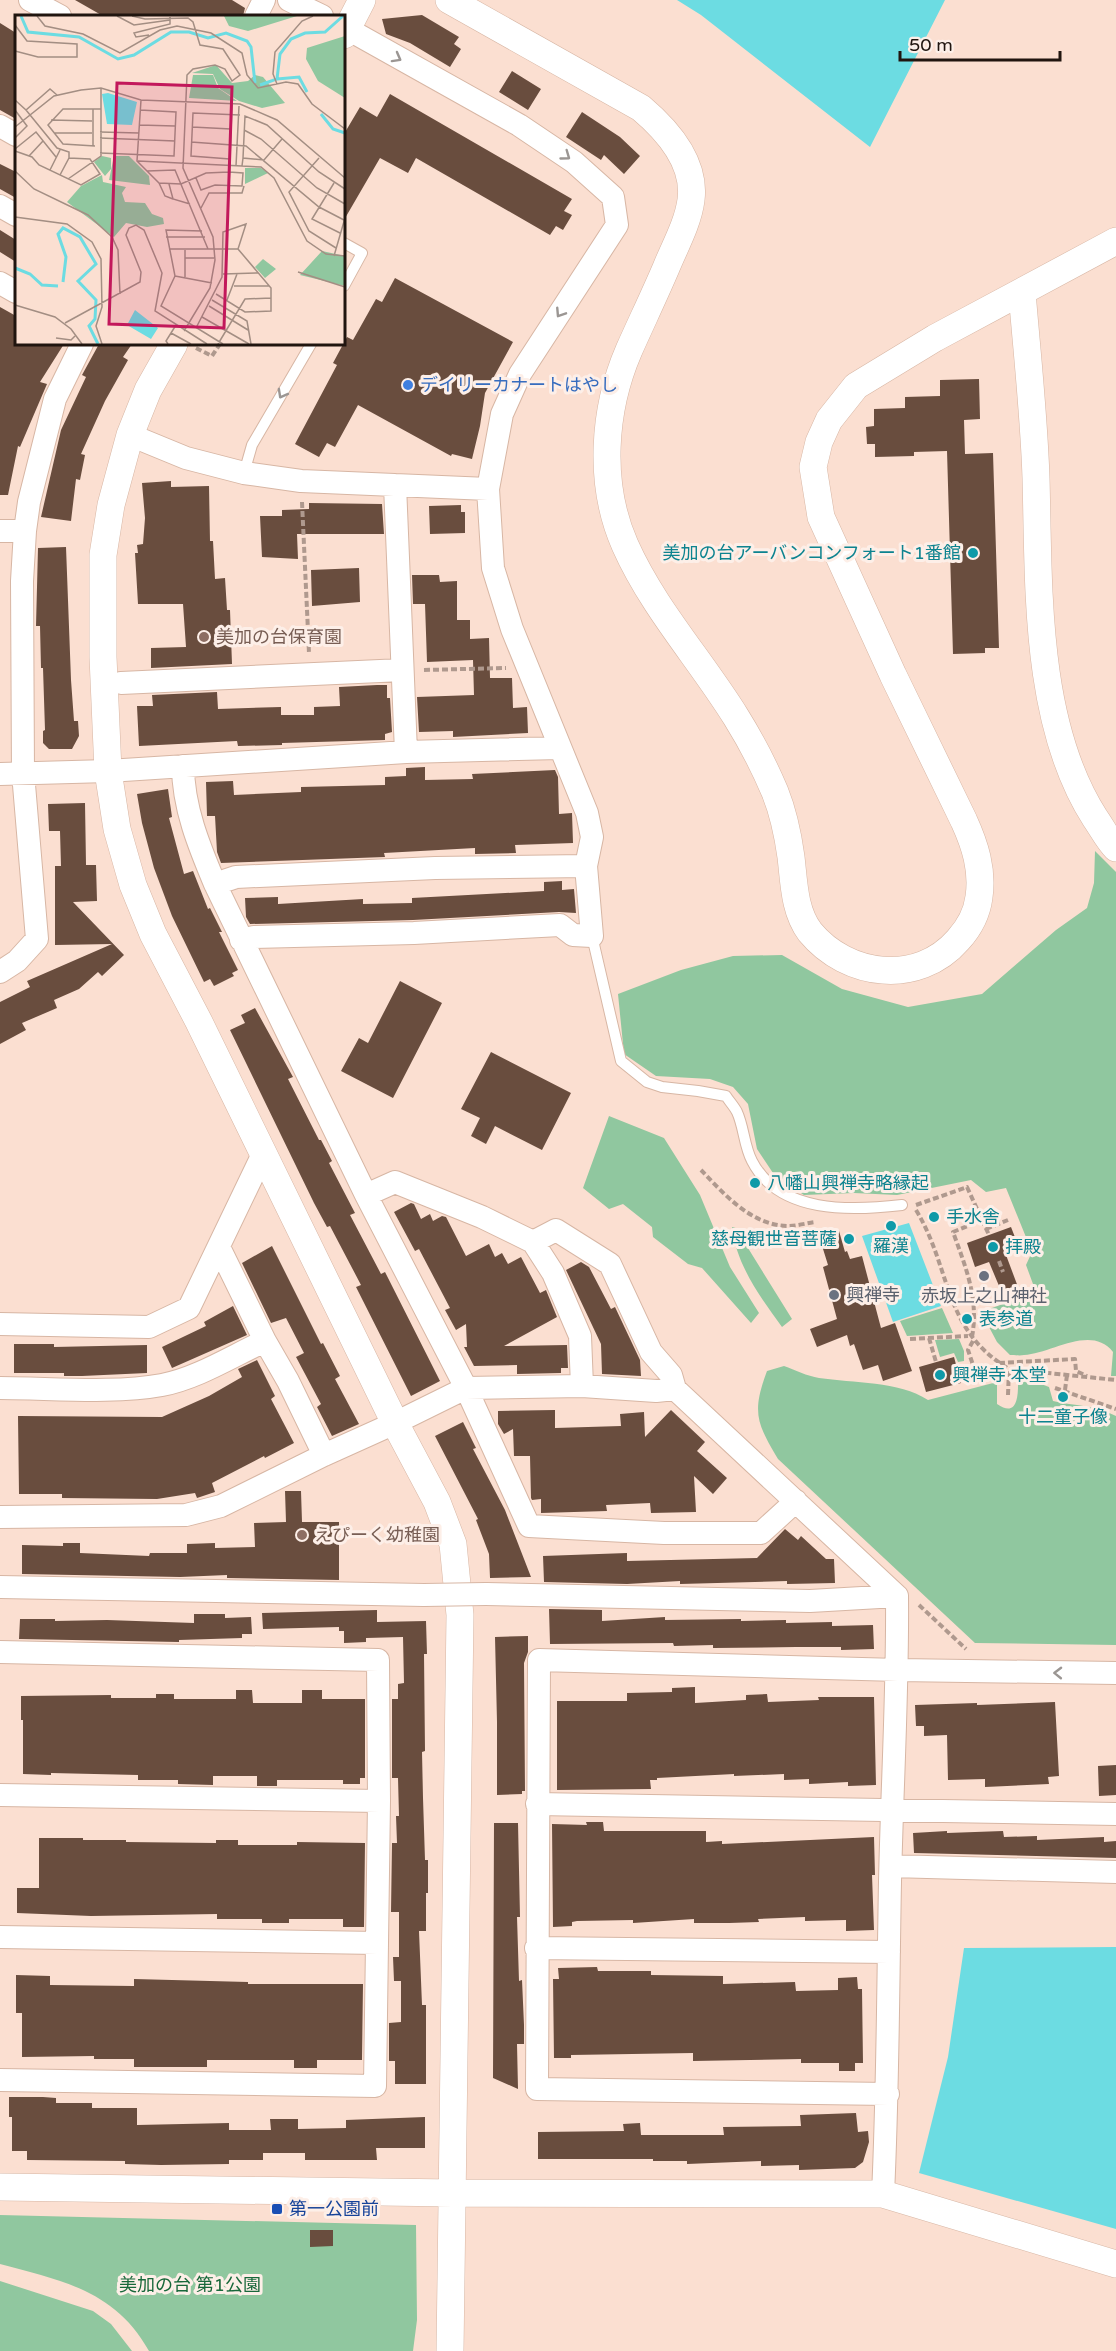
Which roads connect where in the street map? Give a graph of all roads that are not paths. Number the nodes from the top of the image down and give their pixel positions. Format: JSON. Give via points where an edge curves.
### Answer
{"nodes":[{"id":1,"x":30,"y":0,"type":"edge"},
{"id":2,"x":264,"y":0,"type":"edge"},
{"id":3,"x":289,"y":0,"type":"edge"},
{"id":4,"x":362,"y":0,"type":"edge"},
{"id":5,"x":463,"y":4,"type":"edge"},
{"id":6,"x":58,"y":15,"type":"edge"},
{"id":7,"x":256,"y":15,"type":"edge"},
{"id":8,"x":320,"y":15,"type":"edge"},
{"id":9,"x":345,"y":30,"type":"edge"},
{"id":10,"x":0,"y":126,"type":"edge"},
{"id":11,"x":15,"y":134,"type":"edge"},
{"id":12,"x":0,"y":206,"type":"edge"},
{"id":13,"x":15,"y":214,"type":"edge"},
{"id":14,"x":345,"y":244,"type":"edge"},
{"id":15,"x":1106,"y":246,"type":"edge"},
{"id":16,"x":0,"y":284,"type":"edge"},
{"id":17,"x":345,"y":284,"type":"edge"},
{"id":18,"x":15,"y":292,"type":"edge"},
{"id":19,"x":1022,"y":292,"type":"junction"},
{"id":20,"x":82,"y":345,"type":"edge"},
{"id":21,"x":310,"y":345,"type":"edge"},
{"id":22,"x":186,"y":346,"type":"edge"},
{"id":23,"x":130,"y":435,"type":"junction"},
{"id":24,"x":244,"y":473,"type":"junction"},
{"id":25,"x":396,"y":485,"type":"junction"},
{"id":26,"x":488,"y":489,"type":"junction"},
{"id":27,"x":0,"y":531,"type":"edge"},
{"id":28,"x":25,"y":531,"type":"junction"},
{"id":29,"x":402,"y":670,"type":"junction"},
{"id":30,"x":121,"y":683,"type":"dead end"},
{"id":31,"x":559,"y":748,"type":"junction"},
{"id":32,"x":406,"y":752,"type":"junction"},
{"id":33,"x":183,"y":766,"type":"junction"},
{"id":34,"x":108,"y":771,"type":"junction"},
{"id":35,"x":23,"y":773,"type":"junction"},
{"id":36,"x":0,"y":774,"type":"edge"},
{"id":37,"x":1116,"y":848,"type":"edge"},
{"id":38,"x":586,"y":866,"type":"junction"},
{"id":39,"x":214,"y":884,"type":"junction"},
{"id":40,"x":592,"y":936,"type":"junction"},
{"id":41,"x":241,"y":940,"type":"junction"},
{"id":42,"x":0,"y":972,"type":"edge"},
{"id":43,"x":263,"y":1154,"type":"junction"},
{"id":44,"x":366,"y":1196,"type":"junction"},
{"id":45,"x":902,"y":1205,"type":"dead end"},
{"id":46,"x":533,"y":1242,"type":"junction"},
{"id":47,"x":219,"y":1247,"type":"junction"},
{"id":48,"x":0,"y":1324,"type":"edge"},
{"id":49,"x":265,"y":1341,"type":"junction"},
{"id":50,"x":582,"y":1386,"type":"junction"},
{"id":51,"x":0,"y":1388,"type":"edge"},
{"id":52,"x":466,"y":1388,"type":"junction"},
{"id":53,"x":675,"y":1389,"type":"junction"},
{"id":54,"x":395,"y":1424,"type":"junction"},
{"id":55,"x":324,"y":1455,"type":"junction"},
{"id":56,"x":796,"y":1501,"type":"junction"},
{"id":57,"x":0,"y":1517,"type":"edge"},
{"id":58,"x":0,"y":1587,"type":"edge"},
{"id":59,"x":897,"y":1596,"type":"junction"},
{"id":60,"x":0,"y":1652,"type":"edge"},
{"id":61,"x":898,"y":1670,"type":"junction"},
{"id":62,"x":1116,"y":1673,"type":"edge"},
{"id":63,"x":0,"y":1795,"type":"edge"},
{"id":64,"x":379,"y":1801,"type":"junction"},
{"id":65,"x":537,"y":1804,"type":"junction"},
{"id":66,"x":892,"y":1810,"type":"junction"},
{"id":67,"x":1116,"y":1814,"type":"edge"},
{"id":68,"x":891,"y":1866,"type":"junction"},
{"id":69,"x":1116,"y":1872,"type":"edge"},
{"id":70,"x":0,"y":1937,"type":"edge"},
{"id":71,"x":377,"y":1943,"type":"junction"},
{"id":72,"x":536,"y":1948,"type":"junction"},
{"id":73,"x":888,"y":1952,"type":"junction"},
{"id":74,"x":0,"y":2080,"type":"edge"},
{"id":75,"x":888,"y":2094,"type":"junction"},
{"id":76,"x":0,"y":2187,"type":"edge"},
{"id":77,"x":453,"y":2193,"type":"junction"},
{"id":78,"x":883,"y":2194,"type":"junction"},
{"id":79,"x":1116,"y":2264,"type":"edge"},
{"id":80,"x":450,"y":2351,"type":"edge"}],
"edges":[{"from":1,"to":6,"type":"street"},
{"from":2,"to":7,"type":"street"},
{"from":3,"to":8,"type":"street"},
{"from":4,"to":9,"type":"street"},
{"from":5,"to":19,"type":"street","via":[[641,108],[662,125],[690,174],[692,198],[685,222],[628,353],[610,410],[608,471],[615,517],[640,574],[758,754],[776,796],[786,831],[796,901],[808,929],[832,952],[862,967],[897,972],[944,954],[971,922],[979,898],[980,871],[968,829],[821,517],[813,467],[828,420],[856,386]]},
{"from":9,"to":26,"type":"street","one_way":true,"via":[[519,125],[574,162],[613,197],[617,225],[520,374],[502,414]]},
{"from":10,"to":11,"type":"street"},
{"from":12,"to":13,"type":"street"},
{"from":14,"to":17,"type":"lane","via":[[362,253]]},
{"from":15,"to":19,"type":"street"},
{"from":16,"to":18,"type":"street"},
{"from":19,"to":37,"type":"street","via":[[1047,676],[1056,728],[1079,793]]},
{"from":20,"to":28,"type":"street","via":[[55,399]]},
{"from":21,"to":24,"type":"lane","one_way":true,"via":[[252,445]]},
{"from":22,"to":23,"type":"street","via":[[148,390]]},
{"from":23,"to":24,"type":"street","via":[[186,458]]},
{"from":23,"to":34,"type":"street","via":[[111,505],[103,555]]},
{"from":24,"to":25,"type":"street","via":[[301,482]]},
{"from":25,"to":26,"type":"street"},
{"from":25,"to":29,"type":"street"},
{"from":26,"to":31,"type":"street","via":[[493,568],[512,629]]},
{"from":27,"to":28,"type":"street"},
{"from":28,"to":35,"type":"street"},
{"from":29,"to":30,"type":"street"},
{"from":29,"to":32,"type":"street"},
{"from":31,"to":32,"type":"street"},
{"from":31,"to":38,"type":"street","via":[[587,813],[592,837]]},
{"from":32,"to":33,"type":"street"},
{"from":33,"to":34,"type":"street"},
{"from":33,"to":39,"type":"street","via":[[183,786],[196,836]]},
{"from":34,"to":35,"type":"street"},
{"from":34,"to":43,"type":"street","via":[[117,829],[133,885],[153,934]]},
{"from":35,"to":36,"type":"street"},
{"from":35,"to":42,"type":"street","via":[[37,939],[17,961]]},
{"from":38,"to":39,"type":"street","via":[[271,875],[236,877]]},
{"from":38,"to":40,"type":"street"},
{"from":39,"to":41,"type":"street"},
{"from":40,"to":41,"type":"street","via":[[573,935],[560,925]]},
{"from":40,"to":45,"type":"lane","via":[[621,1061],[647,1082],[726,1096],[737,1112],[752,1160],[768,1183],[792,1198],[840,1209]]},
{"from":41,"to":44,"type":"street"},
{"from":43,"to":47,"type":"street"},
{"from":43,"to":54,"type":"street"},
{"from":44,"to":46,"type":"street","via":[[395,1182]]},
{"from":44,"to":52,"type":"street"},
{"from":46,"to":50,"type":"street","via":[[554,1273],[580,1336]]},
{"from":46,"to":53,"type":"street","via":[[556,1230],[610,1264],[651,1353],[671,1375]]},
{"from":47,"to":48,"type":"street","via":[[189,1308],[149,1327]]},
{"from":47,"to":49,"type":"street"},
{"from":49,"to":51,"type":"street","via":[[193,1375],[164,1384],[135,1388]]},
{"from":49,"to":55,"type":"street"},
{"from":50,"to":52,"type":"street"},
{"from":50,"to":53,"type":"street"},
{"from":52,"to":54,"type":"street"},
{"from":52,"to":56,"type":"street","via":[[529,1526],[761,1533]]},
{"from":53,"to":56,"type":"street"},
{"from":54,"to":55,"type":"street"},
{"from":54,"to":77,"type":"street","via":[[437,1502],[453,1544],[457,1577]]},
{"from":55,"to":57,"type":"street","via":[[221,1506],[186,1515]]},
{"from":56,"to":59,"type":"street"},
{"from":58,"to":59,"type":"street","bridge":true,"via":[[810,1601]]},
{"from":59,"to":61,"type":"street"},
{"from":60,"to":64,"type":"street","via":[[378,1660]]},
{"from":62,"to":61,"type":"street","one_way":true},
{"from":61,"to":65,"type":"street","via":[[539,1660]]},
{"from":61,"to":66,"type":"street"},
{"from":63,"to":64,"type":"street"},
{"from":64,"to":71,"type":"street"},
{"from":65,"to":66,"type":"street"},
{"from":65,"to":72,"type":"street"},
{"from":66,"to":67,"type":"street"},
{"from":66,"to":68,"type":"street"},
{"from":68,"to":69,"type":"street"},
{"from":68,"to":73,"type":"street"},
{"from":70,"to":71,"type":"street"},
{"from":71,"to":74,"type":"street","via":[[375,2086]]},
{"from":72,"to":73,"type":"street"},
{"from":72,"to":75,"type":"street","via":[[537,2089]]},
{"from":73,"to":75,"type":"street"},
{"from":75,"to":78,"type":"street"},
{"from":76,"to":77,"type":"street"},
{"from":77,"to":78,"type":"street"},
{"from":77,"to":80,"type":"street"},
{"from":78,"to":79,"type":"street"}]}
